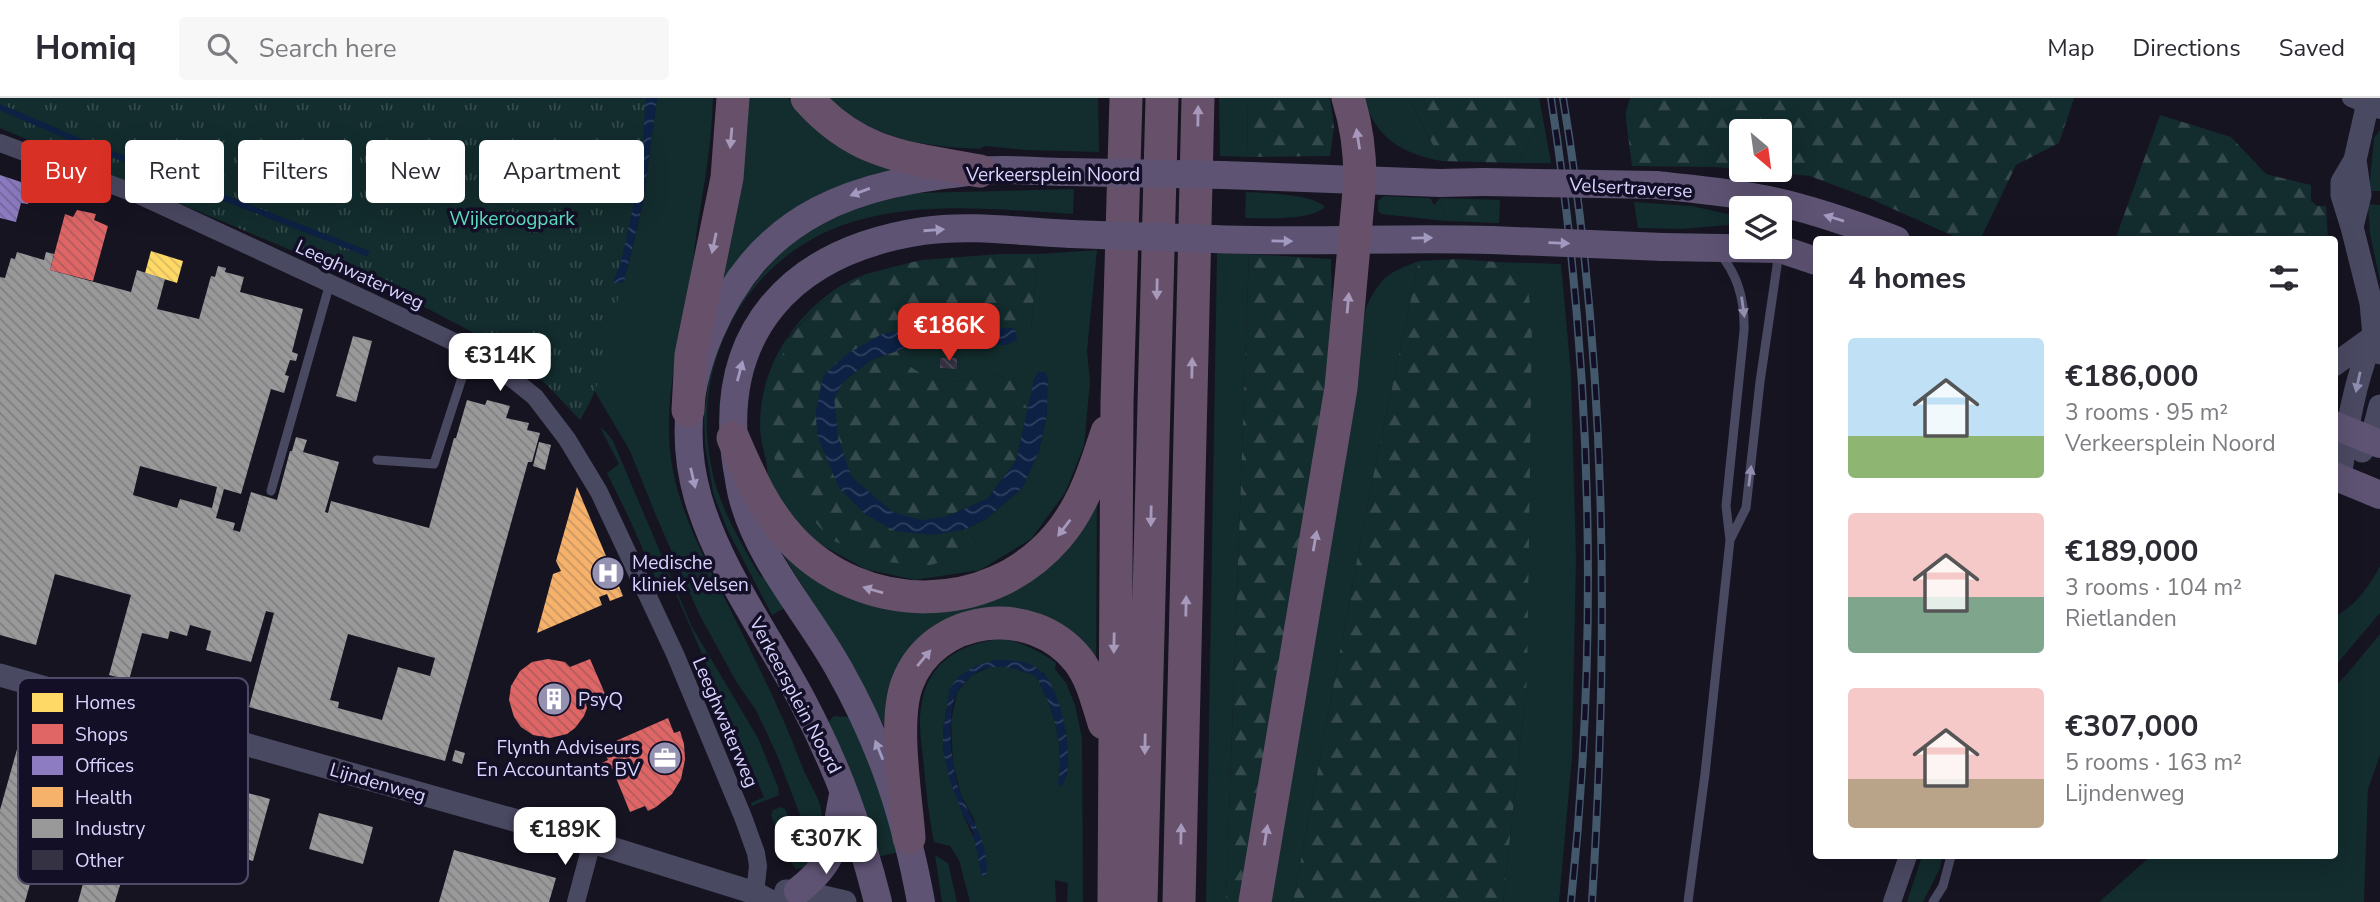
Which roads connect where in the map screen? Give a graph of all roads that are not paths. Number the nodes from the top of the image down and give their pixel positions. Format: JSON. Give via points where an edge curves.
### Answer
{"nodes":[{"id":1,"x":733,"y":98,"type":"edge"},
{"id":2,"x":807,"y":98,"type":"edge"},
{"id":3,"x":1126,"y":98,"type":"edge"},
{"id":4,"x":1161,"y":98,"type":"edge"},
{"id":5,"x":1198,"y":98,"type":"edge"},
{"id":6,"x":1348,"y":98,"type":"edge"},
{"id":7,"x":2367,"y":102,"type":"edge"},
{"id":8,"x":0,"y":143,"type":"edge"},
{"id":9,"x":980,"y":171,"type":"junction"},
{"id":10,"x":1360,"y":180,"type":"junction"},
{"id":11,"x":1741,"y":196,"type":"edge"},
{"id":12,"x":1792,"y":209,"type":"edge"},
{"id":13,"x":1885,"y":236,"type":"edge"},
{"id":14,"x":1353,"y":240,"type":"junction"},
{"id":15,"x":1714,"y":247,"type":"junction"},
{"id":16,"x":1729,"y":247,"type":"edge"},
{"id":17,"x":1792,"y":252,"type":"edge"},
{"id":18,"x":1778,"y":259,"type":"edge"},
{"id":19,"x":1813,"y":260,"type":"edge"},
{"id":20,"x":330,"y":283,"type":"junction"},
{"id":21,"x":2377,"y":344,"type":"edge"},
{"id":22,"x":471,"y":350,"type":"junction"},
{"id":23,"x":2338,"y":363,"type":"edge"},
{"id":24,"x":1117,"y":403,"type":"junction"},
{"id":25,"x":2380,"y":406,"type":"edge"},
{"id":26,"x":688,"y":410,"type":"junction"},
{"id":27,"x":2358,"y":435,"type":"edge"},
{"id":28,"x":733,"y":439,"type":"junction"},
{"id":29,"x":377,"y":460,"type":"dead end"},
{"id":30,"x":2338,"y":475,"type":"edge"},
{"id":31,"x":2338,"y":477,"type":"edge"},
{"id":32,"x":271,"y":491,"type":"dead end"},
{"id":33,"x":2380,"y":495,"type":"edge"},
{"id":34,"x":1730,"y":540,"type":"junction"},
{"id":35,"x":0,"y":675,"type":"edge"},
{"id":36,"x":18,"y":680,"type":"edge"},
{"id":37,"x":248,"y":745,"type":"edge"},
{"id":38,"x":1114,"y":756,"type":"junction"},
{"id":39,"x":844,"y":789,"type":"junction"},
{"id":40,"x":909,"y":838,"type":"junction"},
{"id":41,"x":592,"y":842,"type":"junction"},
{"id":42,"x":1907,"y":859,"type":"edge"},
{"id":43,"x":1950,"y":859,"type":"edge"},
{"id":44,"x":775,"y":895,"type":"edge"},
{"id":45,"x":576,"y":902,"type":"edge"},
{"id":46,"x":845,"y":902,"type":"edge"},
{"id":47,"x":877,"y":902,"type":"edge"},
{"id":48,"x":921,"y":902,"type":"edge"},
{"id":49,"x":1114,"y":902,"type":"edge"},
{"id":50,"x":1141,"y":902,"type":"edge"},
{"id":51,"x":1179,"y":902,"type":"edge"},
{"id":52,"x":1255,"y":902,"type":"edge"},
{"id":53,"x":1688,"y":902,"type":"edge"},
{"id":54,"x":1892,"y":902,"type":"edge"},
{"id":55,"x":1933,"y":902,"type":"edge"}],
"edges":[{"from":1,"to":26,"type":"highway","one_way":true,"via":[[727,178],[691,355]]},
{"from":2,"to":9,"type":"highway","via":[[828,120],[871,148]]},
{"from":3,"to":24,"type":"highway"},
{"from":4,"to":50,"type":"highway","one_way":true},
{"from":51,"to":5,"type":"highway","one_way":true},
{"from":10,"to":6,"type":"highway","one_way":true,"via":[[1360,150]]},
{"from":7,"to":21,"type":"street","via":[[2356,160],[2342,186]]},
{"from":8,"to":20,"type":"street","name":"Leeghwaterweg","via":[[139,195]]},
{"from":9,"to":10,"type":"main road","name":"Verkeersplein Noord","bridge":true},
{"from":9,"to":26,"type":"main road","name":"Verkeersplein Noord","one_way":true,"via":[[861,192],[818,210],[777,239],[747,269],[719,312],[699,358]]},
{"from":10,"to":11,"type":"main road","name":"Velsertraverse","bridge":true,"via":[[1656,185]]},
{"from":10,"to":14,"type":"highway"},
{"from":13,"to":12,"type":"main road","name":"Velsertraverse","one_way":true},
{"from":14,"to":15,"type":"main road","one_way":true,"bridge":true,"via":[[1437,238]]},
{"from":28,"to":14,"type":"main road","one_way":true,"bridge":true,"via":[[733,403],[748,344],[763,317],[816,267],[867,244],[924,231],[958,229],[1284,242]]},
{"from":52,"to":14,"type":"highway","one_way":true,"via":[[1341,388]]},
{"from":15,"to":16,"type":"main road"},
{"from":15,"to":34,"type":"lane","one_way":true,"via":[[1730,266],[1745,311],[1727,506]]},
{"from":17,"to":19,"type":"main road"},
{"from":34,"to":18,"type":"lane","one_way":true,"via":[[1746,508]]},
{"from":20,"to":22,"type":"street","name":"Leeghwaterweg"},
{"from":20,"to":32,"type":"lane"},
{"from":21,"to":23,"type":"street"},
{"from":21,"to":27,"type":"street","one_way":true,"via":[[2363,360]]},
{"from":22,"to":29,"type":"lane","via":[[435,464]]},
{"from":22,"to":44,"type":"street","name":"Leeghwaterweg","via":[[535,397],[599,492],[675,654],[743,817],[758,866]]},
{"from":24,"to":28,"type":"highway","one_way":true,"via":[[1087,490],[1057,538],[1002,579],[964,593],[932,597],[896,596],[858,585],[820,564],[781,528],[758,496]]},
{"from":24,"to":38,"type":"highway","one_way":true},
{"from":25,"to":27,"type":"street"},
{"from":26,"to":39,"type":"main road","name":"Verkeersplein Noord","one_way":true,"via":[[691,469],[709,526],[834,761]]},
{"from":27,"to":30,"type":"street"},
{"from":40,"to":28,"type":"main road","one_way":true,"via":[[859,706],[761,545],[743,499]]},
{"from":31,"to":33,"type":"main road"},
{"from":34,"to":53,"type":"lane"},
{"from":35,"to":36,"type":"street","name":"Lijndenweg"},
{"from":37,"to":41,"type":"street","name":"Lijndenweg"},
{"from":40,"to":38,"type":"highway","one_way":true,"via":[[901,703],[920,660],[956,631],[1002,622],[1026,625],[1067,649],[1090,678]]},
{"from":38,"to":49,"type":"highway"},
{"from":39,"to":44,"type":"main road","via":[[836,840],[822,869]]},
{"from":39,"to":47,"type":"main road","name":"Verkeersplein Noord"},
{"from":40,"to":48,"type":"main road"},
{"from":41,"to":44,"type":"street","name":"Lijndenweg"},
{"from":41,"to":45,"type":"street"},
{"from":42,"to":54,"type":"street"},
{"from":43,"to":55,"type":"lane"},
{"from":44,"to":46,"type":"street","name":"Lijndenweg"}]}
